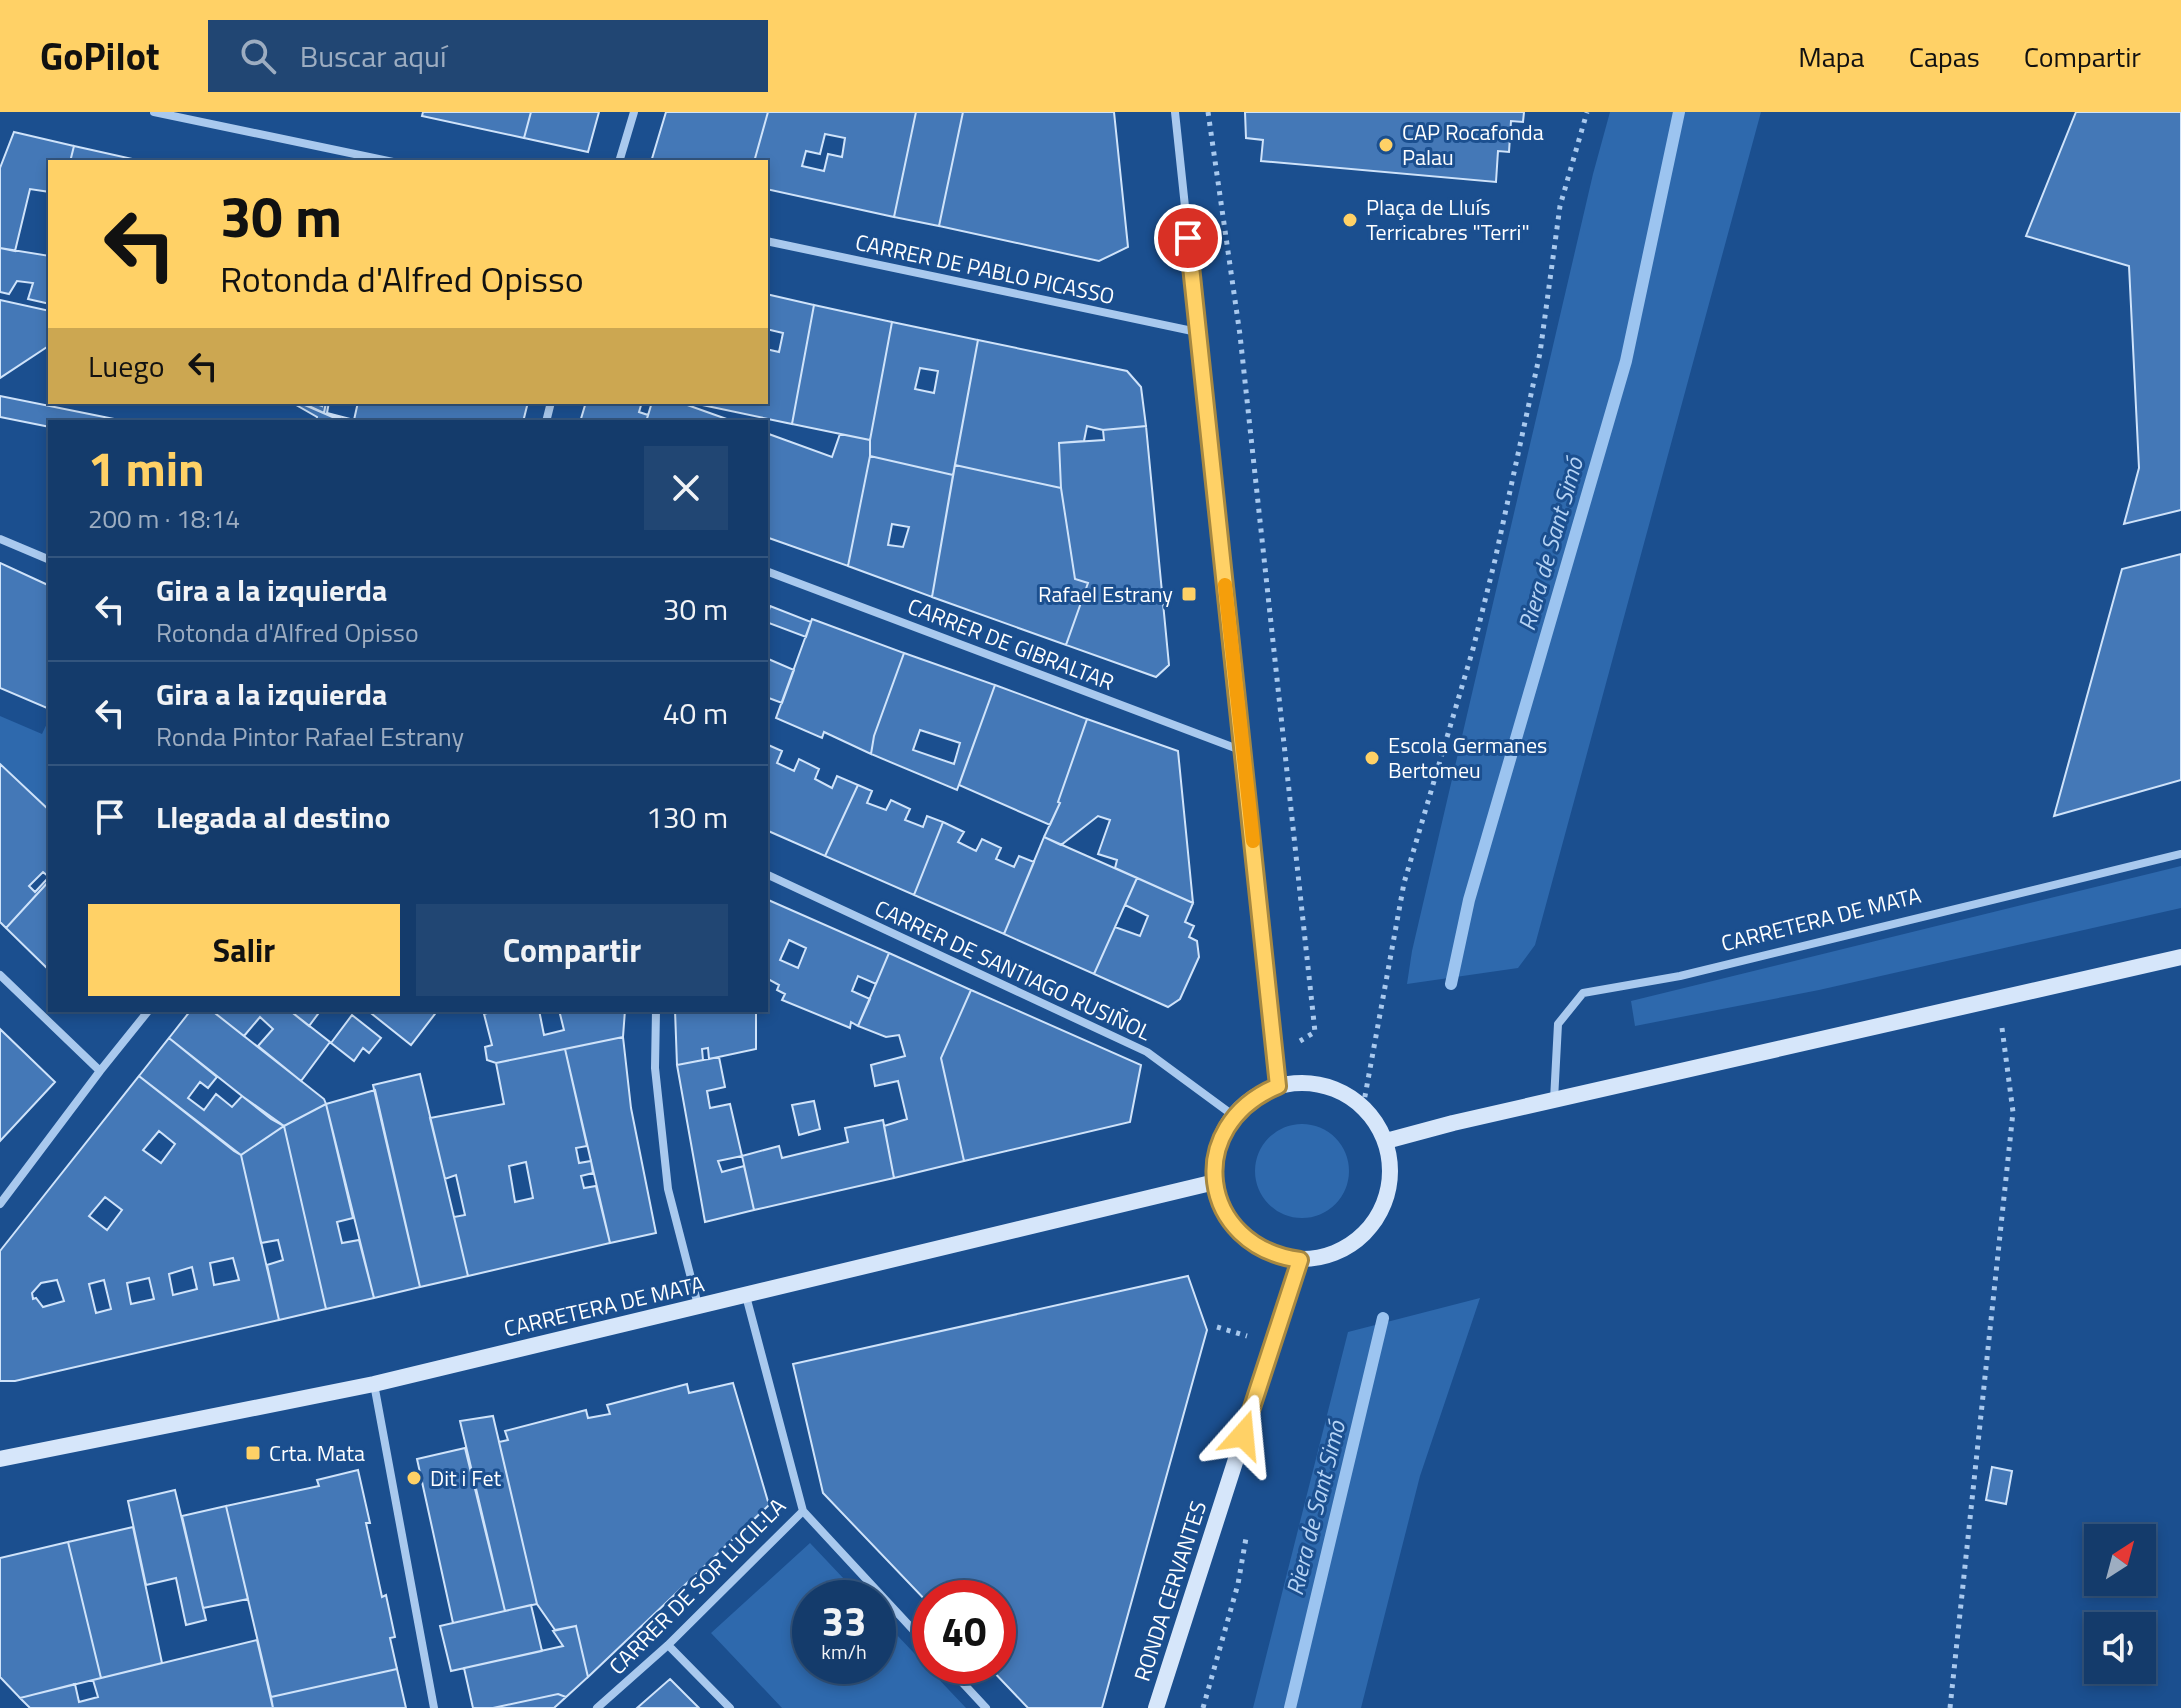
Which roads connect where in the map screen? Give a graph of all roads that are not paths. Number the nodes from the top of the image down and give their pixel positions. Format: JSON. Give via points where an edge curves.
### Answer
{"nodes":[{"id":1,"x":154,"y":112,"type":"edge"},
{"id":2,"x":634,"y":112,"type":"edge"},
{"id":3,"x":1175,"y":112,"type":"edge"},
{"id":4,"x":383,"y":160,"type":"edge"},
{"id":5,"x":620,"y":160,"type":"edge"},
{"id":6,"x":768,"y":241,"type":"edge"},
{"id":7,"x":1197,"y":332,"type":"junction"},
{"id":8,"x":0,"y":539,"type":"edge"},
{"id":9,"x":48,"y":559,"type":"edge"},
{"id":10,"x":768,"y":572,"type":"edge"},
{"id":11,"x":1243,"y":751,"type":"junction"},
{"id":12,"x":2181,"y":854,"type":"edge"},
{"id":13,"x":768,"y":875,"type":"edge"},
{"id":14,"x":2181,"y":957,"type":"edge"},
{"id":15,"x":0,"y":975,"type":"edge"},
{"id":16,"x":147,"y":1012,"type":"edge"},
{"id":17,"x":656,"y":1012,"type":"edge"},
{"id":18,"x":100,"y":1071,"type":"junction"},
{"id":19,"x":1278,"y":1086,"type":"junction"},
{"id":20,"x":1554,"y":1100,"type":"junction"},
{"id":21,"x":1234,"y":1116,"type":"junction"},
{"id":22,"x":1386,"y":1141,"type":"junction"},
{"id":23,"x":1215,"y":1182,"type":"junction"},
{"id":24,"x":0,"y":1204,"type":"edge"},
{"id":25,"x":1300,"y":1260,"type":"junction"},
{"id":26,"x":746,"y":1296,"type":"junction"},
{"id":27,"x":698,"y":1305,"type":"junction"},
{"id":28,"x":374,"y":1384,"type":"junction"},
{"id":29,"x":0,"y":1459,"type":"edge"},
{"id":30,"x":803,"y":1511,"type":"junction"},
{"id":31,"x":912,"y":1629,"type":"edge"},
{"id":32,"x":668,"y":1645,"type":"junction"},
{"id":33,"x":964,"y":1684,"type":"edge"},
{"id":34,"x":434,"y":1708,"type":"edge"},
{"id":35,"x":597,"y":1708,"type":"edge"},
{"id":36,"x":730,"y":1708,"type":"edge"},
{"id":37,"x":986,"y":1708,"type":"edge"},
{"id":38,"x":1156,"y":1708,"type":"edge"}],
"edges":[{"from":1,"to":4,"type":"street"},
{"from":2,"to":5,"type":"street"},
{"from":3,"to":7,"type":"street"},
{"from":6,"to":7,"type":"street","name":"CARRER DE PABLO PICASSO"},
{"from":7,"to":11,"type":"street"},
{"from":8,"to":9,"type":"street"},
{"from":10,"to":11,"type":"street","name":"CARRER DE GIBRALTAR"},
{"from":11,"to":19,"type":"street"},
{"from":12,"to":20,"type":"street","name":"CARRETERA DE MATA","via":[[1680,976],[1583,993],[1558,1024]]},
{"from":13,"to":21,"type":"street","name":"CARRER DE SANTIAGO RUSIÑOL","via":[[1147,1052]]},
{"from":14,"to":20,"type":"street"},
{"from":15,"to":18,"type":"street"},
{"from":16,"to":18,"type":"street"},
{"from":17,"to":27,"type":"street","via":[[655,1068],[668,1189]]},
{"from":18,"to":24,"type":"street"},
{"from":19,"to":21,"type":"street","via":[[1253,1097]]},
{"from":19,"to":22,"type":"street","via":[[1311,1083],[1340,1091],[1363,1107]]},
{"from":20,"to":22,"type":"street"},
{"from":21,"to":23,"type":"street","via":[[1217,1148]]},
{"from":22,"to":25,"type":"street","via":[[1388,1197],[1374,1222],[1348,1248]]},
{"from":23,"to":25,"type":"street","via":[[1219,1203],[1240,1234],[1259,1248]]},
{"from":23,"to":26,"type":"street","name":"CARRETERA DE MATA"},
{"from":25,"to":38,"type":"street","name":"RONDA CERVANTES"},
{"from":26,"to":27,"type":"street","name":"CARRETERA DE MATA"},
{"from":26,"to":30,"type":"street","name":"CARRER DE SOR LUCIL·LA"},
{"from":27,"to":28,"type":"street","name":"CARRETERA DE MATA"},
{"from":28,"to":29,"type":"street","name":"CARRETERA DE MATA"},
{"from":28,"to":34,"type":"street"},
{"from":30,"to":31,"type":"street"},
{"from":30,"to":32,"type":"street","name":"CARRER DE SOR LUCIL·LA"},
{"from":32,"to":35,"type":"street","name":"CARRER DE SOR LUCIL·LA"},
{"from":32,"to":36,"type":"street"},
{"from":33,"to":37,"type":"street"}]}
